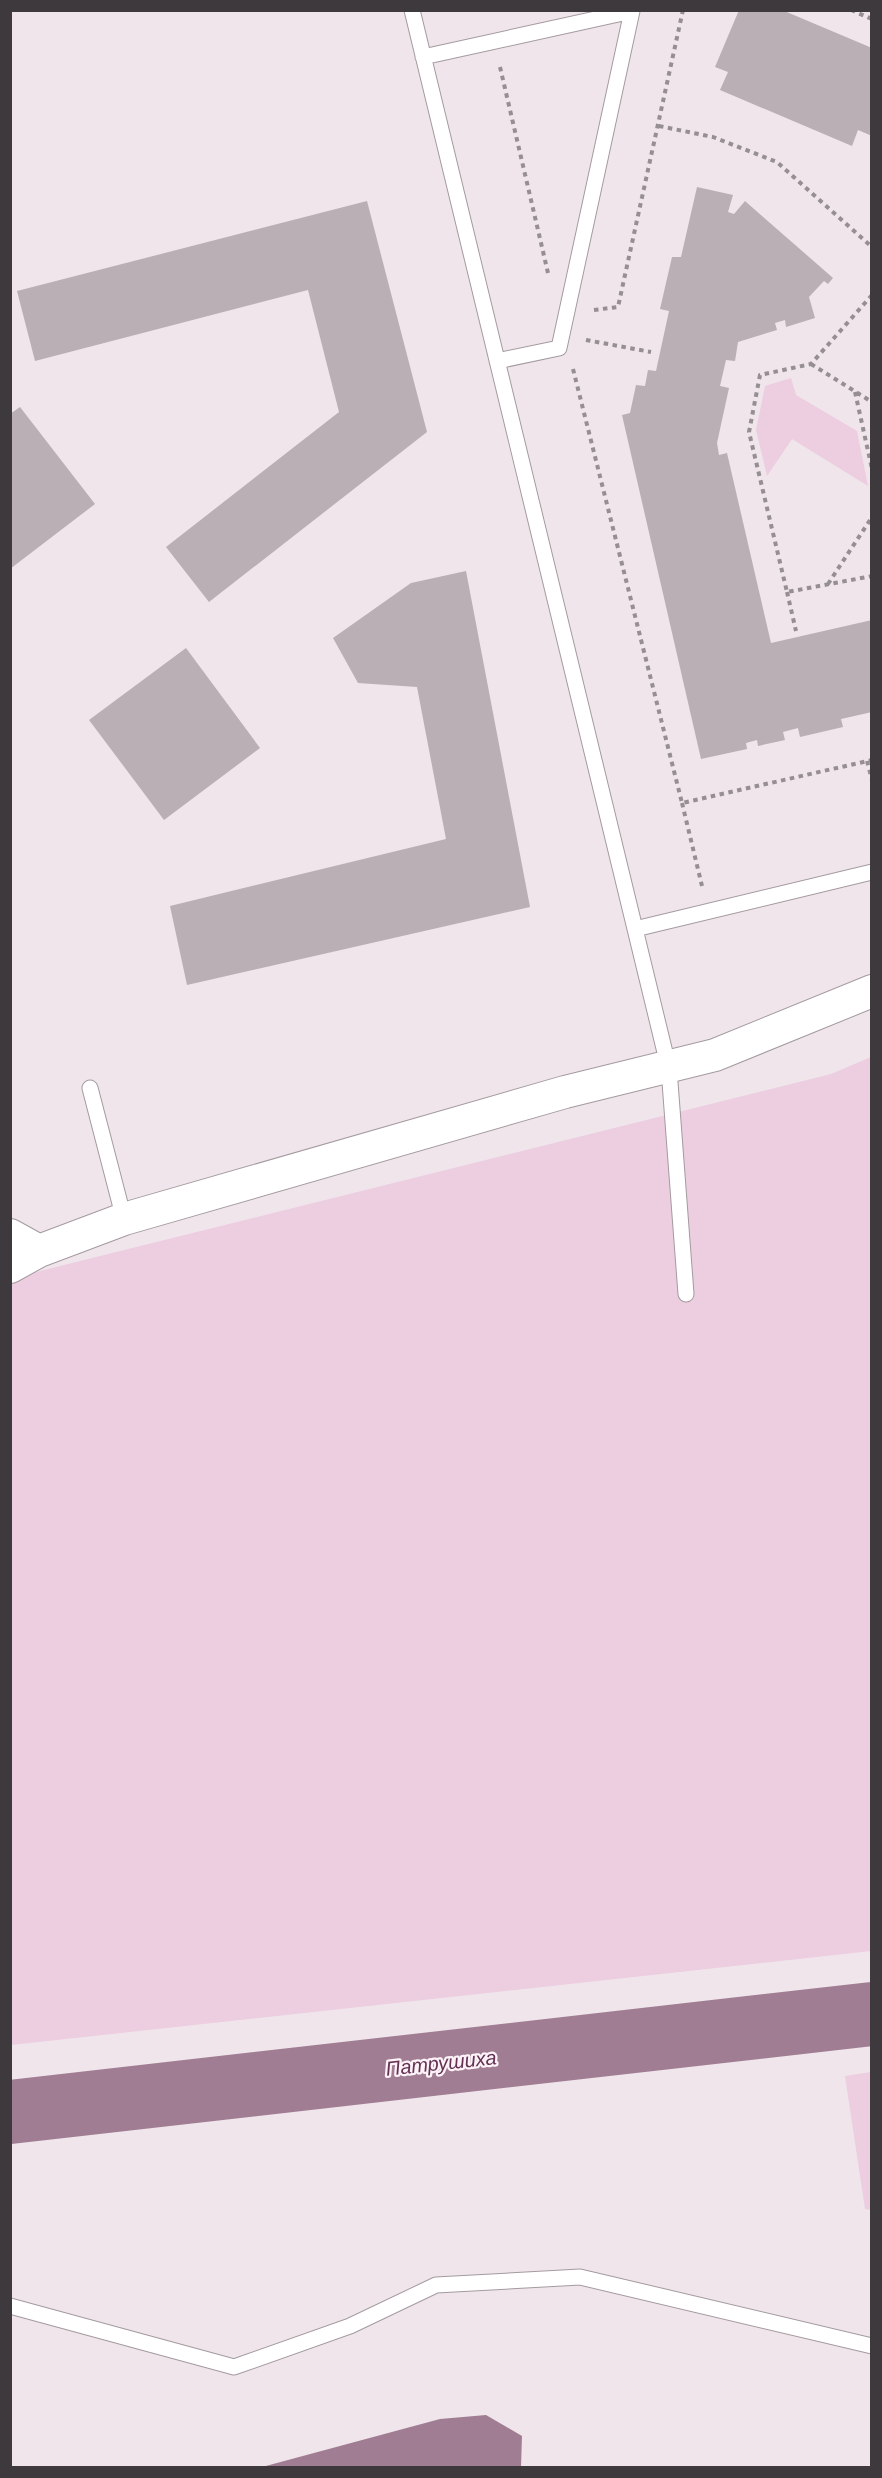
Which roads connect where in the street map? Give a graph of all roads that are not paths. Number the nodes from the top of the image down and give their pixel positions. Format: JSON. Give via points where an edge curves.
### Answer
{"nodes":[{"id":1,"x":412,"y":10,"type":"edge"},
{"id":2,"x":632,"y":11,"type":"edge"},
{"id":3,"x":423,"y":57,"type":"junction"},
{"id":4,"x":497,"y":361,"type":"junction"},
{"id":5,"x":872,"y":872,"type":"edge"},
{"id":6,"x":635,"y":929,"type":"junction"},
{"id":7,"x":872,"y":991,"type":"edge"},
{"id":8,"x":669,"y":1069,"type":"junction"},
{"id":9,"x":90,"y":1088,"type":"dead end"},
{"id":10,"x":124,"y":1219,"type":"junction"},
{"id":11,"x":10,"y":1235,"type":"edge"},
{"id":12,"x":39,"y":1251,"type":"junction"},
{"id":13,"x":10,"y":1267,"type":"edge"},
{"id":14,"x":686,"y":1294,"type":"dead end"},
{"id":15,"x":10,"y":2306,"type":"edge"},
{"id":16,"x":872,"y":2346,"type":"edge"}],
"edges":[{"from":1,"to":3,"type":"lane"},
{"from":2,"to":3,"type":"lane"},
{"from":2,"to":4,"type":"lane","via":[[559,348]]},
{"from":3,"to":4,"type":"lane"},
{"from":4,"to":6,"type":"lane"},
{"from":5,"to":6,"type":"lane"},
{"from":6,"to":8,"type":"lane"},
{"from":7,"to":8,"type":"street","via":[[715,1055]]},
{"from":8,"to":10,"type":"street","via":[[565,1092]]},
{"from":8,"to":14,"type":"lane"},
{"from":9,"to":10,"type":"lane"},
{"from":10,"to":12,"type":"street"},
{"from":11,"to":12,"type":"street"},
{"from":12,"to":13,"type":"street"},
{"from":15,"to":16,"type":"lane","via":[[234,2367],[350,2326],[436,2285],[580,2277]]}]}
